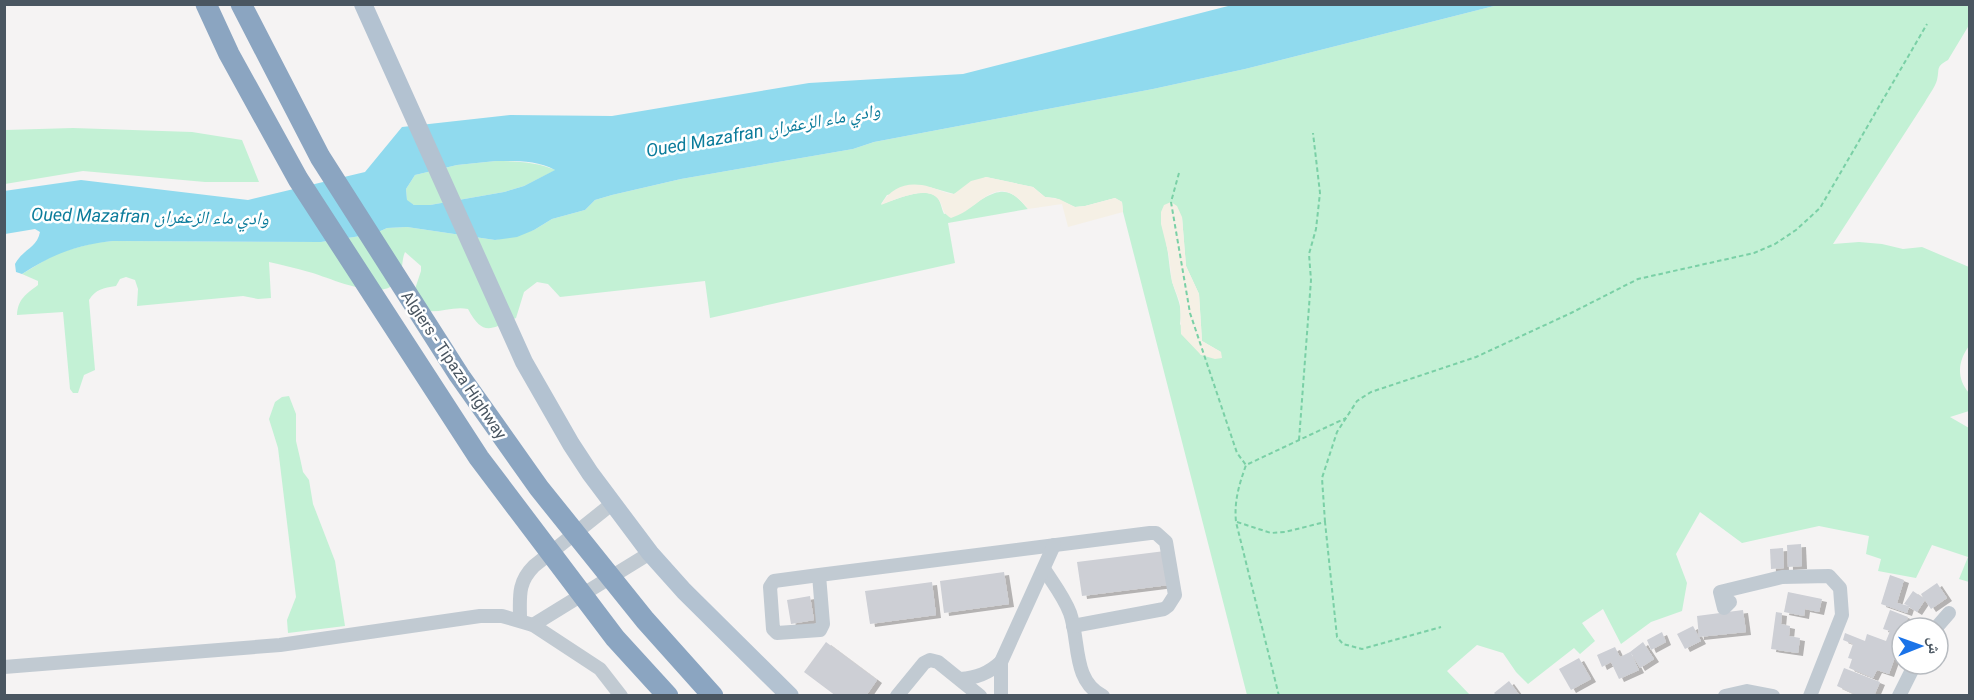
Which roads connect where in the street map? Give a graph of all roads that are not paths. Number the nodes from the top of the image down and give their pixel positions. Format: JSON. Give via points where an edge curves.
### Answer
{"nodes":[{"id":1,"x":206,"y":4,"type":"edge"},
{"id":2,"x":241,"y":4,"type":"edge"},
{"id":3,"x":363,"y":4,"type":"edge"},
{"id":4,"x":613,"y":503,"type":"junction"},
{"id":5,"x":1054,"y":545,"type":"junction"},
{"id":6,"x":650,"y":553,"type":"junction"},
{"id":7,"x":1044,"y":569,"type":"junction"},
{"id":8,"x":819,"y":575,"type":"junction"},
{"id":9,"x":1730,"y":602,"type":"dead end"},
{"id":10,"x":1949,"y":613,"type":"dead end"},
{"id":11,"x":1946,"y":616,"type":"edge"},
{"id":12,"x":526,"y":623,"type":"junction"},
{"id":13,"x":1073,"y":626,"type":"junction"},
{"id":14,"x":1001,"y":662,"type":"junction"},
{"id":15,"x":4,"y":667,"type":"edge"},
{"id":16,"x":1909,"y":676,"type":"edge"},
{"id":17,"x":960,"y":679,"type":"junction"},
{"id":18,"x":621,"y":696,"type":"edge"},
{"id":19,"x":668,"y":696,"type":"edge"},
{"id":20,"x":712,"y":696,"type":"edge"},
{"id":21,"x":790,"y":696,"type":"edge"},
{"id":22,"x":897,"y":696,"type":"edge"},
{"id":23,"x":980,"y":696,"type":"edge"},
{"id":24,"x":1001,"y":696,"type":"edge"},
{"id":25,"x":1103,"y":696,"type":"edge"},
{"id":26,"x":1725,"y":696,"type":"edge"},
{"id":27,"x":1773,"y":696,"type":"edge"},
{"id":28,"x":1810,"y":696,"type":"edge"},
{"id":29,"x":1899,"y":696,"type":"edge"}],
"edges":[{"from":1,"to":19,"type":"highway","name":"Algiers - Tipaza Highway","via":[[304,189],[479,458],[615,638]]},
{"from":2,"to":20,"type":"highway","name":"Algiers - Tipaza Highway","via":[[320,157],[459,375],[538,488]]},
{"from":3,"to":4,"type":"main road","via":[[524,362],[565,434]]},
{"from":4,"to":6,"type":"main road"},
{"from":4,"to":12,"type":"street","via":[[525,575],[520,589]]},
{"from":5,"to":7,"type":"street"},
{"from":5,"to":8,"type":"street"},
{"from":5,"to":13,"type":"street","via":[[1150,533],[1166,542],[1175,596],[1168,606]]},
{"from":6,"to":12,"type":"street"},
{"from":6,"to":21,"type":"main road"},
{"from":7,"to":13,"type":"street","via":[[1064,601]]},
{"from":7,"to":14,"type":"street"},
{"from":8,"to":8,"type":"street","via":[[823,624],[820,630],[775,631],[772,583]]},
{"from":9,"to":28,"type":"street","via":[[1724,608],[1720,592],[1782,577],[1829,576],[1840,588],[1842,615]]},
{"from":10,"to":11,"type":"street"},
{"from":12,"to":15,"type":"street","via":[[502,616],[480,616],[280,645]]},
{"from":12,"to":18,"type":"street","via":[[600,669]]},
{"from":13,"to":25,"type":"street","via":[[1083,677]]},
{"from":14,"to":17,"type":"street","via":[[987,673]]},
{"from":14,"to":24,"type":"street"},
{"from":16,"to":29,"type":"street"},
{"from":17,"to":22,"type":"street","via":[[930,660]]},
{"from":17,"to":23,"type":"street"},
{"from":26,"to":27,"type":"street","via":[[1747,691]]}]}
